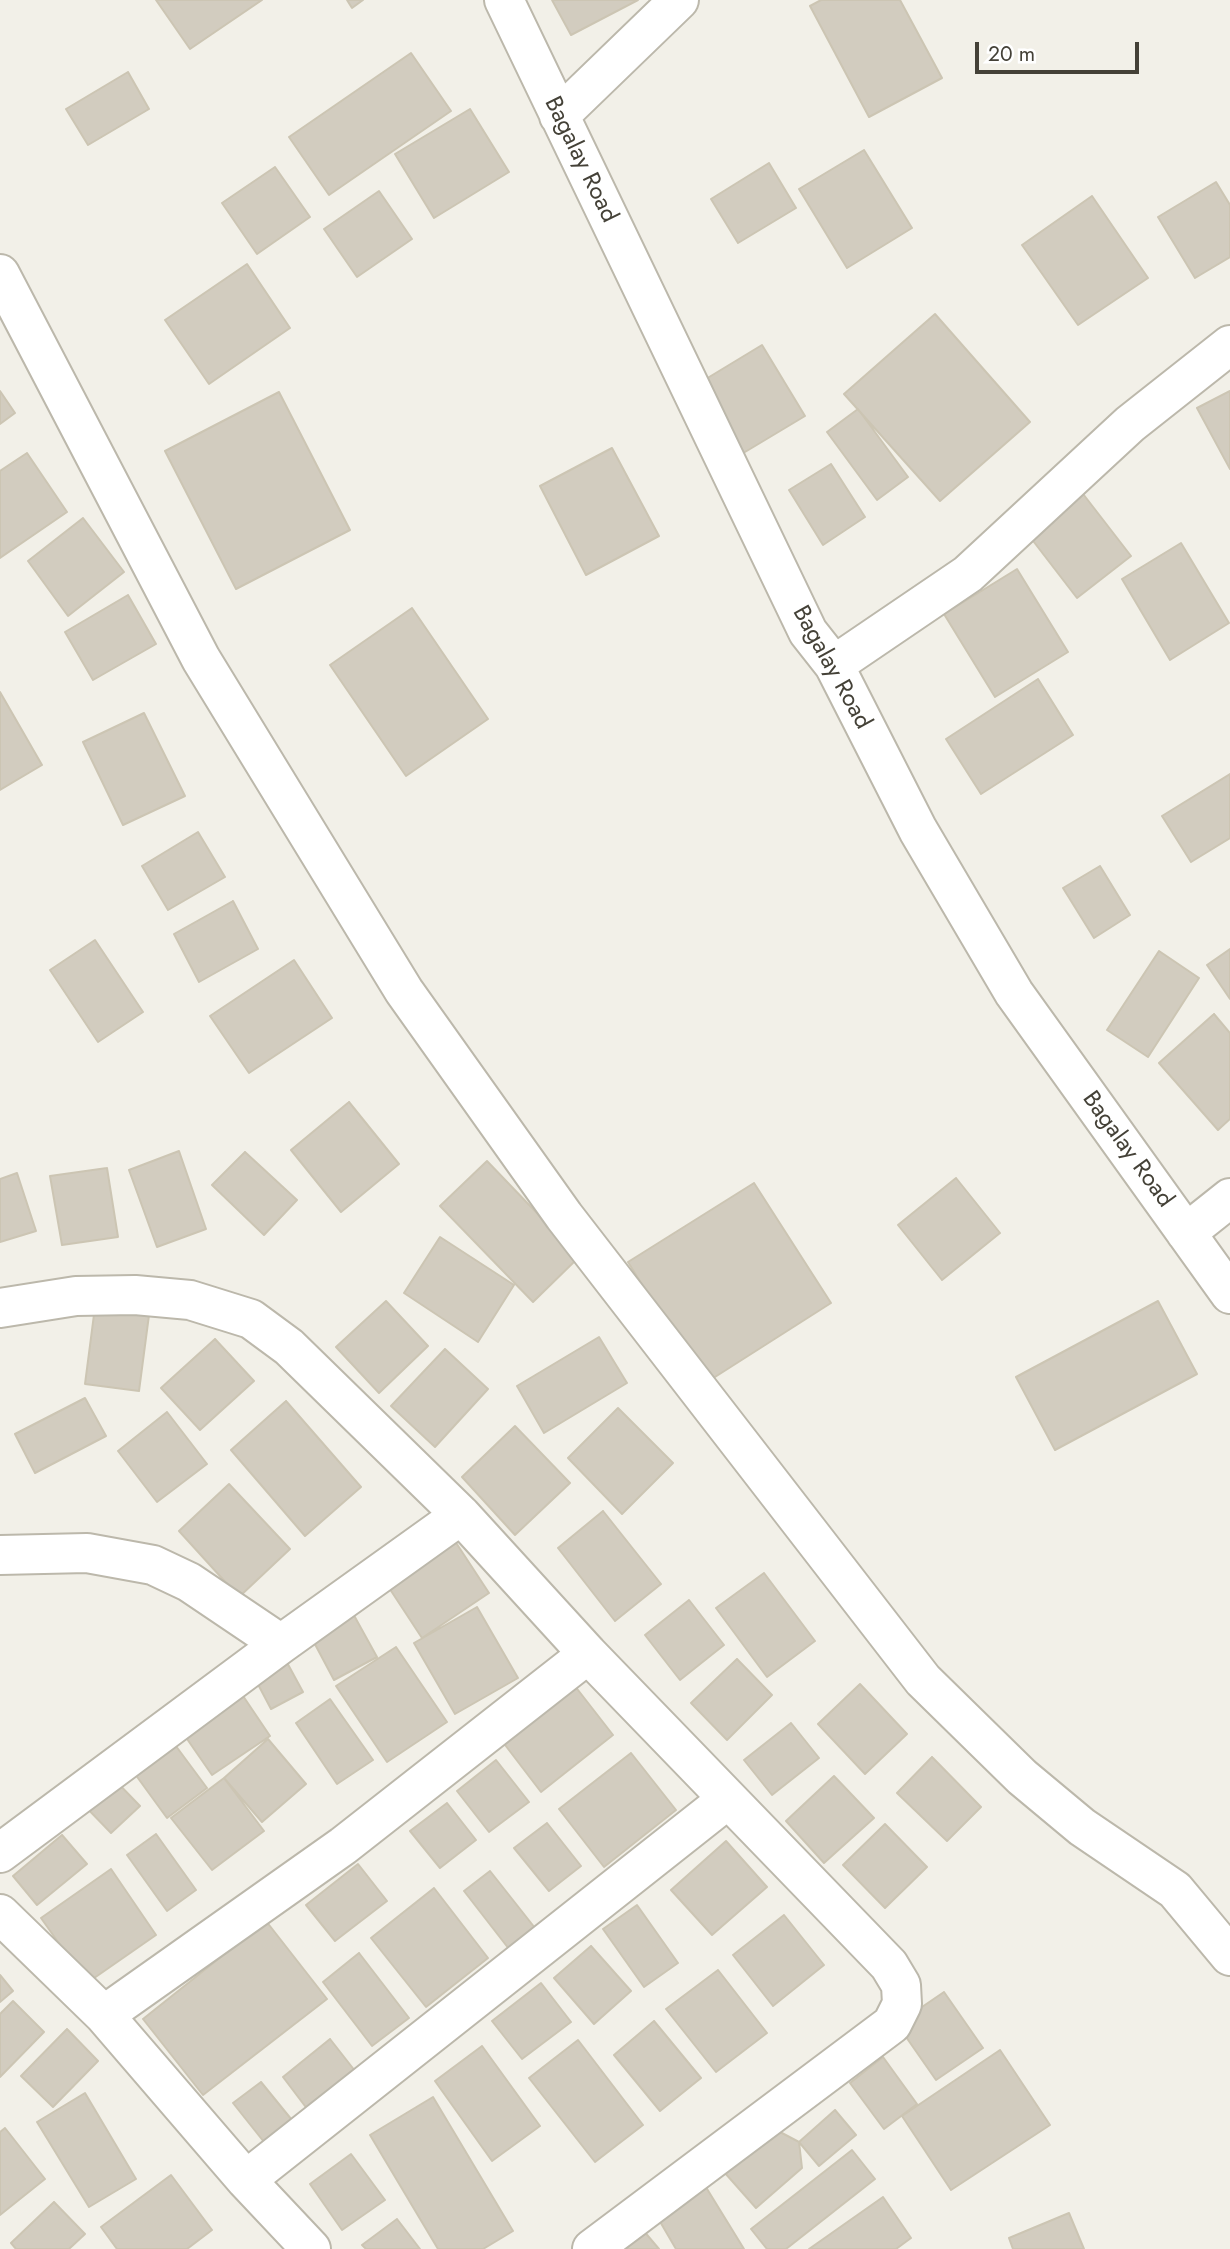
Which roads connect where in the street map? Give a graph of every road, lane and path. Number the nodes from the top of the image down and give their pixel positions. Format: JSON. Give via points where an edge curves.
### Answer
{"nodes":[{"id":1,"x":504,"y":0,"type":"edge"},
{"id":2,"x":679,"y":0,"type":"edge"},
{"id":3,"x":559,"y":116,"type":"junction"},
{"id":4,"x":6,"y":297,"type":"edge"},
{"id":5,"x":1230,"y":345,"type":"edge"},
{"id":6,"x":834,"y":665,"type":"junction"},
{"id":7,"x":1230,"y":1198,"type":"edge"},
{"id":8,"x":1186,"y":1233,"type":"junction"},
{"id":9,"x":1230,"y":1294,"type":"edge"},
{"id":10,"x":0,"y":1308,"type":"edge"},
{"id":11,"x":461,"y":1515,"type":"junction"},
{"id":12,"x":0,"y":1555,"type":"edge"},
{"id":13,"x":281,"y":1644,"type":"junction"},
{"id":14,"x":588,"y":1654,"type":"junction"},
{"id":15,"x":728,"y":1799,"type":"junction"},
{"id":16,"x":0,"y":1853,"type":"edge"},
{"id":17,"x":0,"y":1914,"type":"edge"},
{"id":18,"x":1230,"y":1956,"type":"edge"},
{"id":19,"x":104,"y":2015,"type":"junction"},
{"id":20,"x":246,"y":2180,"type":"junction"},
{"id":21,"x":311,"y":2249,"type":"edge"},
{"id":22,"x":592,"y":2249,"type":"edge"}],
"edges":[{"from":1,"to":3,"type":"street","name":"Bagalay Road"},
{"from":2,"to":3,"type":"street"},
{"from":3,"to":6,"type":"street","name":"Bagalay Road","via":[[808,632]]},
{"from":4,"to":18,"type":"street","via":[[201,659],[404,990],[564,1216],[923,1680],[1022,1777],[1082,1828],[1175,1890]]},
{"from":5,"to":6,"type":"street","via":[[1130,424],[968,574]]},
{"from":6,"to":8,"type":"street","name":"Bagalay Road","via":[[918,830],[1014,993]]},
{"from":7,"to":8,"type":"street"},
{"from":8,"to":9,"type":"street","name":"Bagalay Road"},
{"from":10,"to":11,"type":"street","via":[[76,1296],[135,1295],[190,1300],[251,1319],[289,1348]]},
{"from":11,"to":13,"type":"street"},
{"from":11,"to":14,"type":"street"},
{"from":12,"to":13,"type":"street","via":[[87,1553],[153,1565],[189,1582]]},
{"from":13,"to":16,"type":"street"},
{"from":14,"to":15,"type":"street"},
{"from":14,"to":19,"type":"street","via":[[343,1846]]},
{"from":15,"to":20,"type":"street"},
{"from":15,"to":22,"type":"street","via":[[889,1965],[901,1985],[902,2004],[891,2024]]},
{"from":17,"to":19,"type":"street"},
{"from":19,"to":20,"type":"street"},
{"from":20,"to":21,"type":"street"}]}
